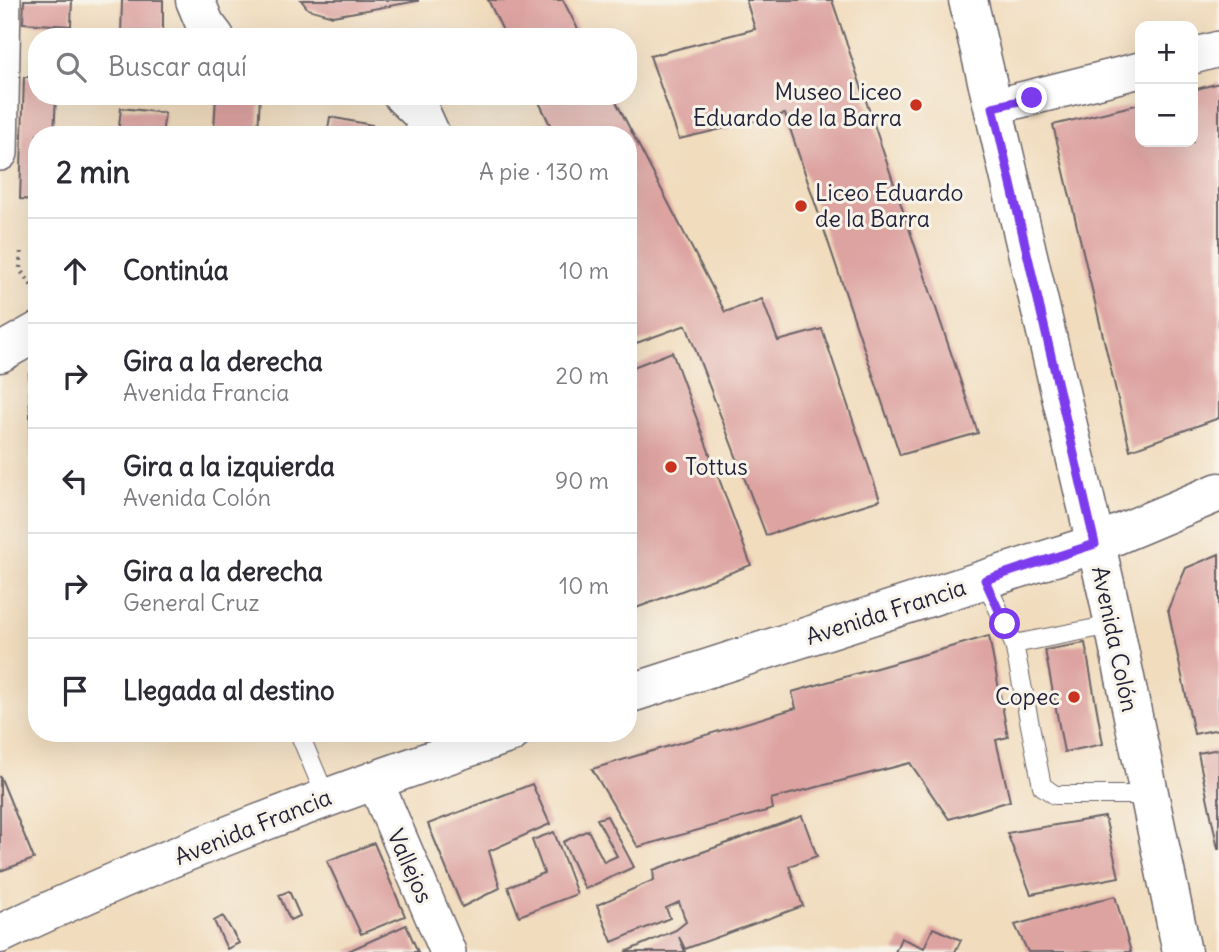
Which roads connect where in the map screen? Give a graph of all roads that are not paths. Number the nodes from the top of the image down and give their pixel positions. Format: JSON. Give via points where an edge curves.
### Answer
{"nodes":[{"id":1,"x":3,"y":0,"type":"edge"},
{"id":2,"x":195,"y":0,"type":"edge"},
{"id":3,"x":968,"y":0,"type":"edge"},
{"id":4,"x":208,"y":28,"type":"edge"},
{"id":5,"x":1219,"y":49,"type":"edge"},
{"id":6,"x":1198,"y":55,"type":"edge"},
{"id":7,"x":1135,"y":71,"type":"edge"},
{"id":8,"x":413,"y":105,"type":"edge"},
{"id":9,"x":993,"y":107,"type":"junction"},
{"id":10,"x":427,"y":126,"type":"edge"},
{"id":11,"x":0,"y":153,"type":"edge"},
{"id":12,"x":28,"y":336,"type":"edge"},
{"id":13,"x":0,"y":353,"type":"edge"},
{"id":14,"x":1219,"y":492,"type":"edge"},
{"id":15,"x":1095,"y":544,"type":"junction"},
{"id":16,"x":985,"y":580,"type":"junction"},
{"id":17,"x":1112,"y":625,"type":"junction"},
{"id":18,"x":1014,"y":644,"type":"junction"},
{"id":19,"x":637,"y":691,"type":"edge"},
{"id":20,"x":303,"y":742,"type":"edge"},
{"id":21,"x":482,"y":742,"type":"edge"},
{"id":22,"x":374,"y":779,"type":"junction"},
{"id":23,"x":1148,"y":795,"type":"junction"},
{"id":24,"x":326,"y":797,"type":"junction"},
{"id":25,"x":0,"y":934,"type":"edge"},
{"id":26,"x":448,"y":952,"type":"edge"},
{"id":27,"x":1182,"y":952,"type":"edge"}],
"edges":[{"from":1,"to":11,"type":"street"},
{"from":2,"to":4,"type":"main road"},
{"from":3,"to":9,"type":"main road","name":"Avenida Colón"},
{"from":5,"to":6,"type":"street"},
{"from":7,"to":9,"type":"street"},
{"from":8,"to":10,"type":"main road"},
{"from":9,"to":15,"type":"main road","name":"Avenida Colón"},
{"from":12,"to":13,"type":"main road"},
{"from":14,"to":15,"type":"main road","name":"Avenida Francia"},
{"from":15,"to":16,"type":"main road","name":"Avenida Francia"},
{"from":15,"to":17,"type":"main road","name":"Avenida Colón"},
{"from":16,"to":18,"type":"lane"},
{"from":16,"to":19,"type":"main road","name":"Avenida Francia"},
{"from":17,"to":18,"type":"lane"},
{"from":17,"to":23,"type":"main road","name":"Avenida Colón"},
{"from":18,"to":23,"type":"lane","via":[[1046,792]]},
{"from":20,"to":24,"type":"lane"},
{"from":21,"to":22,"type":"main road","name":"Avenida Francia"},
{"from":22,"to":24,"type":"main road","name":"Avenida Francia"},
{"from":22,"to":26,"type":"street","name":"Vallejos"},
{"from":23,"to":27,"type":"main road","name":"Avenida Colón"},
{"from":24,"to":25,"type":"main road","name":"Avenida Francia","via":[[69,901]]}]}
